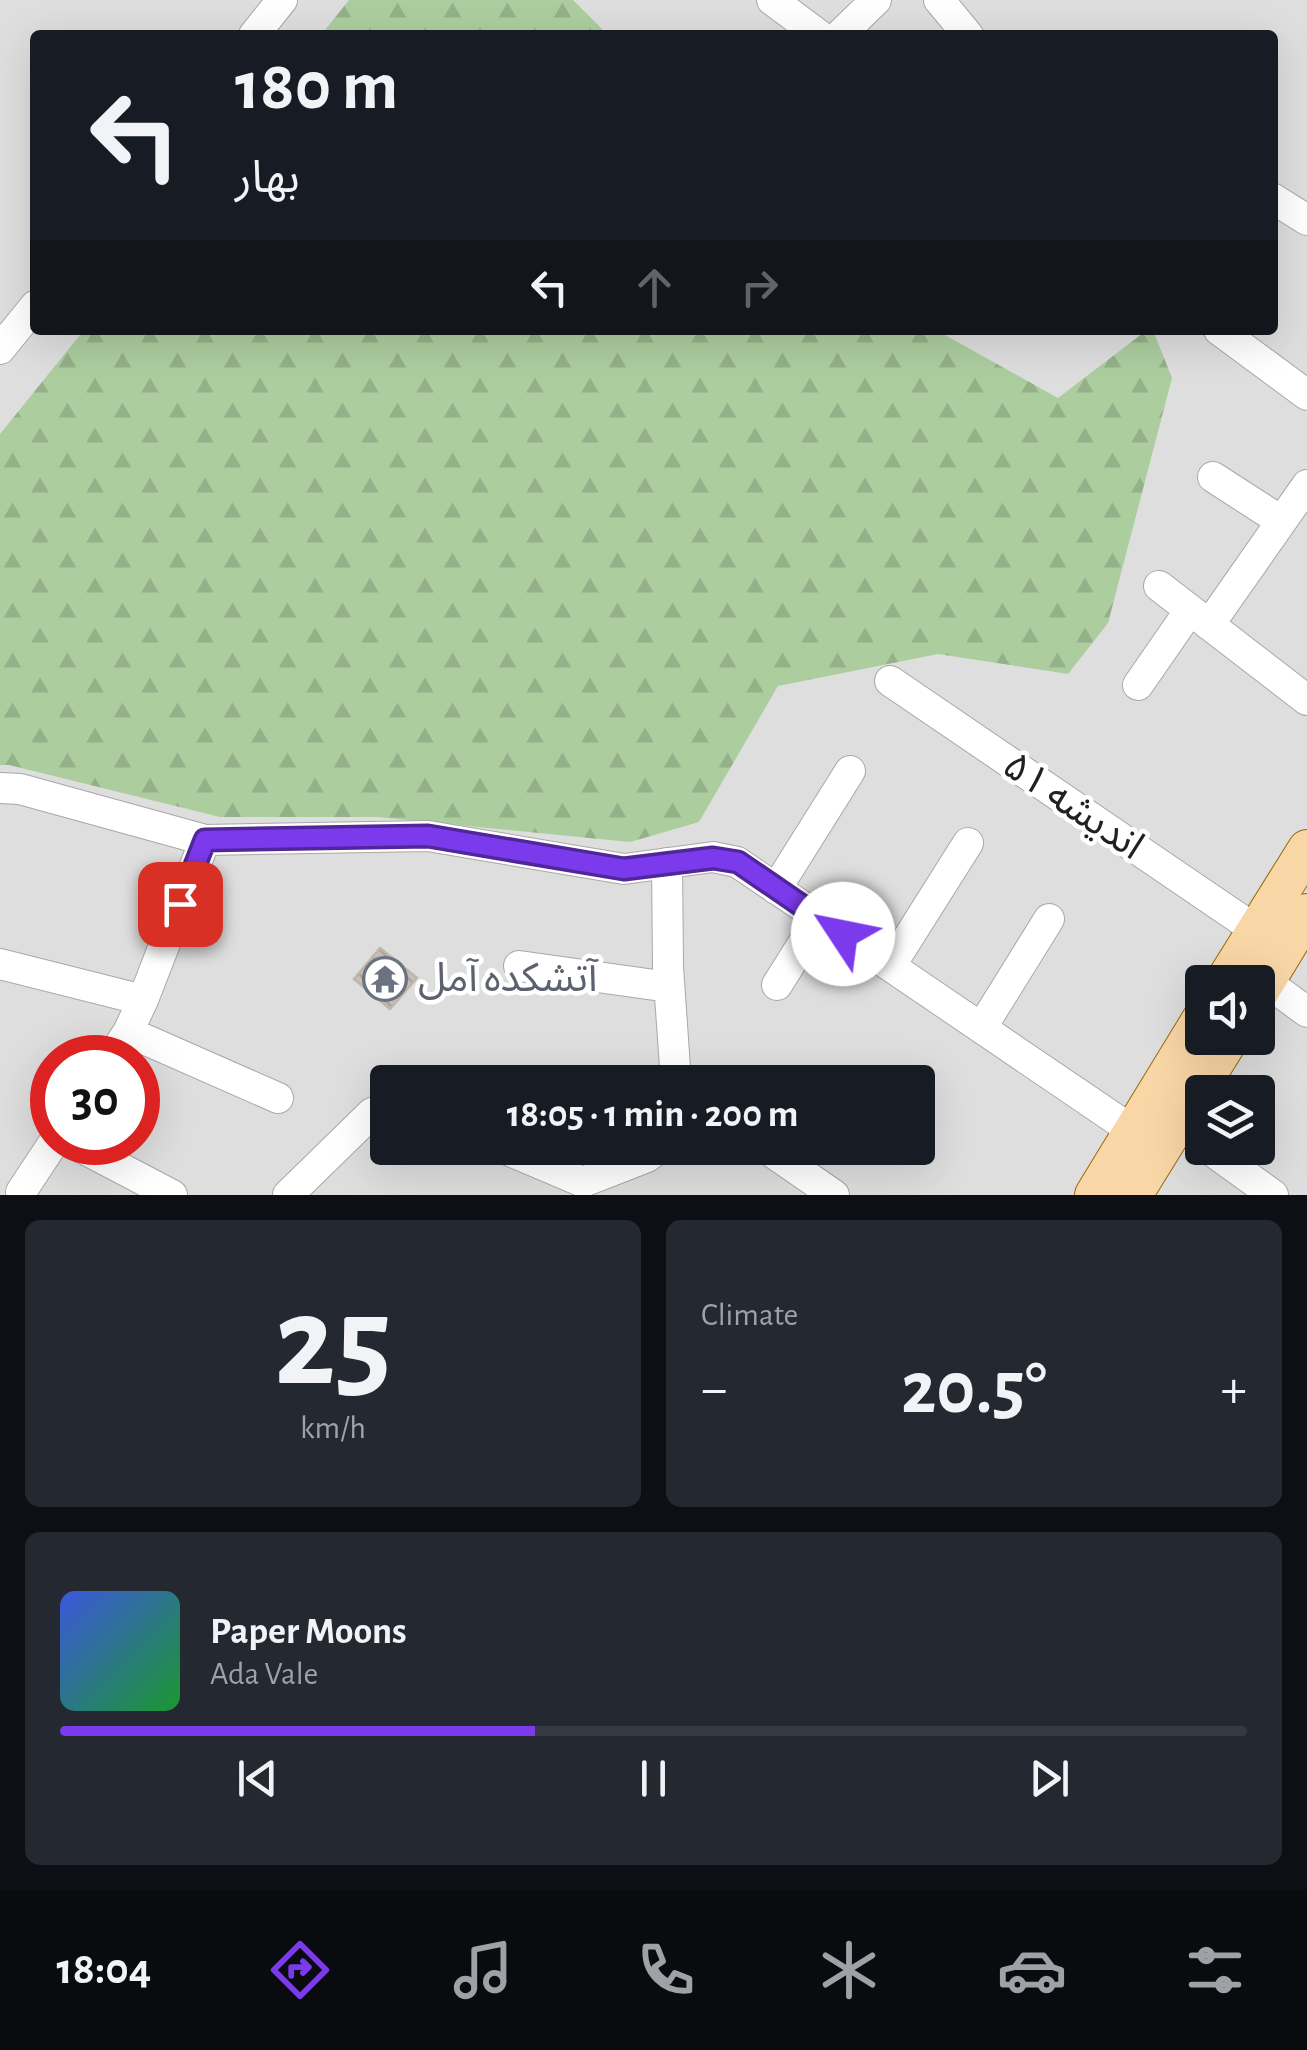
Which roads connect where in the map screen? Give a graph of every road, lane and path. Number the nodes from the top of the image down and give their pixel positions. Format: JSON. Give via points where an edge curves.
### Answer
{"nodes":[{"id":1,"x":282,"y":0,"type":"edge"},
{"id":2,"x":772,"y":0,"type":"edge"},
{"id":3,"x":876,"y":0,"type":"edge"},
{"id":4,"x":939,"y":0,"type":"edge"},
{"id":5,"x":258,"y":30,"type":"edge"},
{"id":6,"x":812,"y":30,"type":"edge"},
{"id":7,"x":845,"y":30,"type":"edge"},
{"id":8,"x":964,"y":30,"type":"edge"},
{"id":9,"x":1278,"y":202,"type":"edge"},
{"id":10,"x":1307,"y":220,"type":"edge"},
{"id":11,"x":30,"y":312,"type":"edge"},
{"id":12,"x":1225,"y":335,"type":"edge"},
{"id":13,"x":0,"y":349,"type":"edge"},
{"id":14,"x":1307,"y":396,"type":"edge"},
{"id":15,"x":1212,"y":477,"type":"dead end"},
{"id":16,"x":1307,"y":485,"type":"edge"},
{"id":17,"x":1281,"y":522,"type":"junction"},
{"id":18,"x":1158,"y":586,"type":"dead end"},
{"id":19,"x":1200,"y":618,"type":"junction"},
{"id":20,"x":890,"y":681,"type":"dead end"},
{"id":21,"x":1138,"y":685,"type":"dead end"},
{"id":22,"x":1307,"y":700,"type":"edge"},
{"id":23,"x":850,"y":770,"type":"dead end"},
{"id":24,"x":0,"y":788,"type":"edge"},
{"id":25,"x":205,"y":840,"type":"junction"},
{"id":26,"x":968,"y":843,"type":"dead end"},
{"id":27,"x":1307,"y":848,"type":"edge"},
{"id":28,"x":667,"y":863,"type":"junction"},
{"id":29,"x":776,"y":888,"type":"junction"},
{"id":30,"x":1307,"y":913,"type":"edge"},
{"id":31,"x":819,"y":918,"type":"junction"},
{"id":32,"x":1050,"y":920,"type":"dead end"},
{"id":33,"x":0,"y":964,"type":"edge"},
{"id":34,"x":891,"y":965,"type":"junction"},
{"id":35,"x":1251,"y":965,"type":"edge"},
{"id":36,"x":1255,"y":965,"type":"edge"},
{"id":37,"x":1256,"y":965,"type":"edge"},
{"id":38,"x":519,"y":966,"type":"dead end"},
{"id":39,"x":777,"y":985,"type":"dead end"},
{"id":40,"x":1275,"y":985,"type":"edge"},
{"id":41,"x":669,"y":986,"type":"junction"},
{"id":42,"x":142,"y":1000,"type":"junction"},
{"id":43,"x":1307,"y":1012,"type":"edge"},
{"id":44,"x":982,"y":1027,"type":"junction"},
{"id":45,"x":128,"y":1032,"type":"junction"},
{"id":46,"x":126,"y":1035,"type":"edge"},
{"id":47,"x":1185,"y":1046,"type":"edge"},
{"id":48,"x":675,"y":1065,"type":"edge"},
{"id":49,"x":278,"y":1098,"type":"dead end"},
{"id":50,"x":370,"y":1115,"type":"edge"},
{"id":51,"x":1133,"y":1131,"type":"junction"},
{"id":52,"x":1185,"y":1148,"type":"edge"},
{"id":53,"x":35,"y":1165,"type":"edge"},
{"id":54,"x":115,"y":1165,"type":"edge"},
{"id":55,"x":543,"y":1165,"type":"edge"},
{"id":56,"x":627,"y":1165,"type":"edge"},
{"id":57,"x":791,"y":1165,"type":"edge"},
{"id":58,"x":1232,"y":1165,"type":"edge"},
{"id":59,"x":15,"y":1190,"type":"edge"},
{"id":60,"x":172,"y":1195,"type":"edge"},
{"id":61,"x":288,"y":1195,"type":"edge"},
{"id":62,"x":834,"y":1195,"type":"edge"},
{"id":63,"x":1094,"y":1195,"type":"edge"},
{"id":64,"x":1133,"y":1195,"type":"edge"},
{"id":65,"x":1272,"y":1195,"type":"edge"}],
"edges":[{"from":1,"to":5,"type":"street"},
{"from":2,"to":6,"type":"street"},
{"from":3,"to":7,"type":"street"},
{"from":4,"to":8,"type":"street"},
{"from":9,"to":10,"type":"street"},
{"from":11,"to":13,"type":"street"},
{"from":12,"to":14,"type":"street"},
{"from":15,"to":17,"type":"street"},
{"from":16,"to":17,"type":"street"},
{"from":17,"to":19,"type":"street"},
{"from":18,"to":19,"type":"street"},
{"from":19,"to":21,"type":"street"},
{"from":19,"to":22,"type":"street"},
{"from":20,"to":35,"type":"street","name":"اندیشه ۵۱"},
{"from":23,"to":29,"type":"street"},
{"from":24,"to":25,"type":"street"},
{"from":25,"to":28,"type":"street","via":[[428,836],[624,869]]},
{"from":25,"to":42,"type":"street"},
{"from":26,"to":34,"type":"street"},
{"from":27,"to":36,"type":"main road"},
{"from":28,"to":29,"type":"street","via":[[738,862]]},
{"from":28,"to":41,"type":"street"},
{"from":29,"to":31,"type":"street"},
{"from":30,"to":37,"type":"main road"},
{"from":31,"to":34,"type":"street"},
{"from":31,"to":39,"type":"street"},
{"from":32,"to":44,"type":"street"},
{"from":33,"to":42,"type":"street"},
{"from":34,"to":44,"type":"street"},
{"from":38,"to":41,"type":"street"},
{"from":40,"to":43,"type":"street","name":"اندیشه ۵۱"},
{"from":41,"to":48,"type":"street"},
{"from":42,"to":45,"type":"street"},
{"from":44,"to":51,"type":"street"},
{"from":45,"to":46,"type":"street"},
{"from":45,"to":49,"type":"street"},
{"from":47,"to":51,"type":"main road"},
{"from":50,"to":61,"type":"street"},
{"from":51,"to":63,"type":"main road"},
{"from":52,"to":64,"type":"main road"},
{"from":53,"to":59,"type":"street"},
{"from":54,"to":60,"type":"street"},
{"from":55,"to":56,"type":"street","via":[[584,1182]]},
{"from":57,"to":62,"type":"street"},
{"from":58,"to":65,"type":"street"}]}
